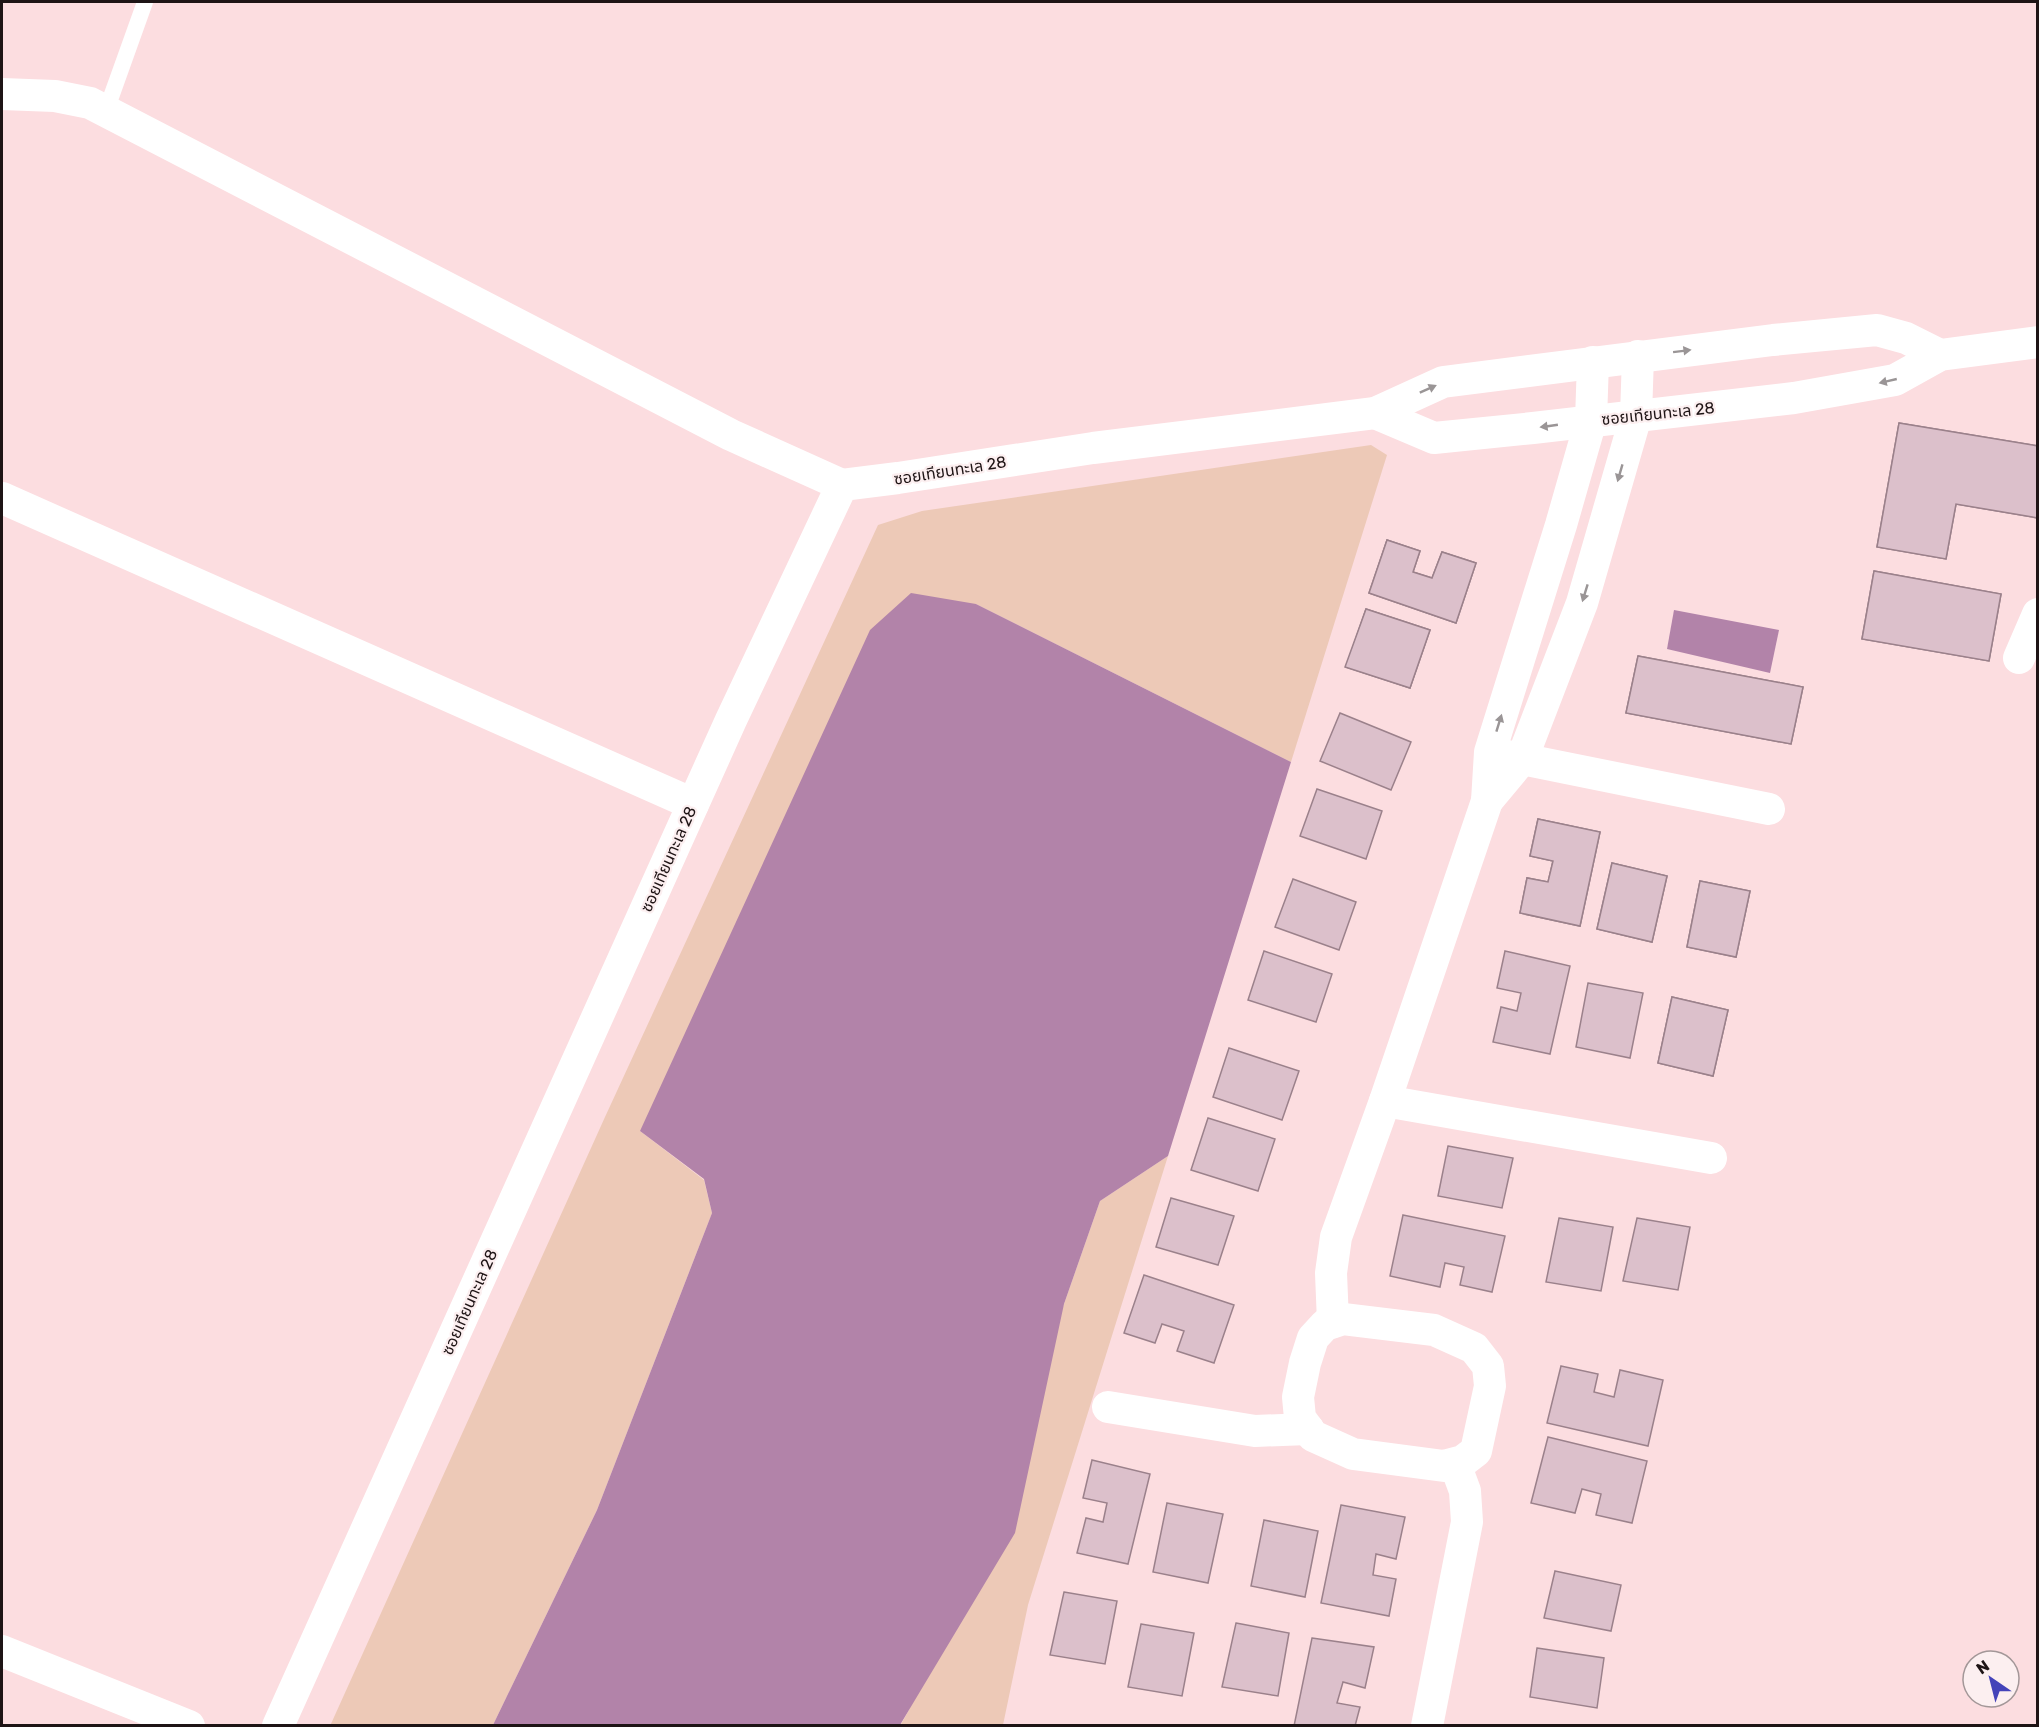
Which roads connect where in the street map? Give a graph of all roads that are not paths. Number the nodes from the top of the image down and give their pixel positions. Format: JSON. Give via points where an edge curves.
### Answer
{"nodes":[{"id":1,"x":145,"y":2,"type":"edge"},
{"id":2,"x":2,"y":94,"type":"edge"},
{"id":3,"x":106,"y":111,"type":"junction"},
{"id":4,"x":2037,"y":342,"type":"edge"},
{"id":5,"x":1638,"y":356,"type":"junction"},
{"id":6,"x":1940,"y":356,"type":"junction"},
{"id":7,"x":1593,"y":362,"type":"junction"},
{"id":8,"x":1374,"y":413,"type":"junction"},
{"id":9,"x":1636,"y":416,"type":"junction"},
{"id":10,"x":1591,"y":420,"type":"junction"},
{"id":11,"x":842,"y":485,"type":"junction"},
{"id":12,"x":2,"y":498,"type":"edge"},
{"id":13,"x":2037,"y":614,"type":"edge"},
{"id":14,"x":2019,"y":658,"type":"dead end"},
{"id":15,"x":1490,"y":752,"type":"junction"},
{"id":16,"x":1522,"y":759,"type":"junction"},
{"id":17,"x":1487,"y":801,"type":"junction"},
{"id":18,"x":693,"y":804,"type":"junction"},
{"id":19,"x":1769,"y":809,"type":"dead end"},
{"id":20,"x":1385,"y":1101,"type":"junction"},
{"id":21,"x":1711,"y":1158,"type":"dead end"},
{"id":22,"x":1333,"y":1322,"type":"junction"},
{"id":23,"x":1108,"y":1407,"type":"dead end"},
{"id":24,"x":1308,"y":1429,"type":"junction"},
{"id":25,"x":1455,"y":1464,"type":"junction"},
{"id":26,"x":2,"y":1651,"type":"edge"},
{"id":27,"x":189,"y":1725,"type":"edge"},
{"id":28,"x":278,"y":1725,"type":"edge"},
{"id":29,"x":1427,"y":1725,"type":"edge"}],
"edges":[{"from":1,"to":3,"type":"lane"},
{"from":2,"to":3,"type":"street","via":[[55,96],[90,103]]},
{"from":3,"to":11,"type":"street","via":[[720,429]]},
{"from":4,"to":6,"type":"street","name":"ซอยเทียนทะเล 28"},
{"from":5,"to":6,"type":"street","name":"ซอยเทียนทะเล 28","one_way":true,"via":[[1877,330]]},
{"from":5,"to":7,"type":"street","name":"ซอยเทียนทะเล 28"},
{"from":5,"to":9,"type":"street"},
{"from":6,"to":9,"type":"street","name":"ซอยเทียนทะเล 28","one_way":true,"via":[[1895,380],[1794,398]]},
{"from":8,"to":7,"type":"street","name":"ซอยเทียนทะเล 28","one_way":true,"via":[[1443,382]]},
{"from":7,"to":10,"type":"street"},
{"from":10,"to":8,"type":"street","name":"ซอยเทียนทะเล 28","one_way":true,"via":[[1434,438]]},
{"from":8,"to":11,"type":"street","name":"ซอยเทียนทะเล 28","via":[[1093,448]]},
{"from":9,"to":10,"type":"street","name":"ซอยเทียนทะเล 28"},
{"from":9,"to":16,"type":"street","one_way":true,"via":[[1582,603]]},
{"from":15,"to":10,"type":"street","one_way":true},
{"from":11,"to":18,"type":"street","name":"ซอยเทียนทะเล 28"},
{"from":12,"to":18,"type":"street"},
{"from":13,"to":14,"type":"street"},
{"from":15,"to":16,"type":"street"},
{"from":15,"to":17,"type":"street"},
{"from":16,"to":17,"type":"street"},
{"from":16,"to":19,"type":"street"},
{"from":17,"to":20,"type":"street"},
{"from":18,"to":28,"type":"street","name":"ซอยเทียนทะเล 28"},
{"from":20,"to":21,"type":"street"},
{"from":20,"to":22,"type":"street","via":[[1336,1237],[1331,1273]]},
{"from":22,"to":24,"type":"street","via":[[1313,1338],[1305,1363],[1298,1397],[1300,1418]]},
{"from":22,"to":25,"type":"street","via":[[1343,1319],[1434,1330],[1474,1348],[1488,1366],[1490,1386],[1476,1451]]},
{"from":23,"to":24,"type":"street","via":[[1255,1431]]},
{"from":24,"to":25,"type":"street","via":[[1313,1436],[1353,1454],[1444,1466]]},
{"from":25,"to":29,"type":"street","via":[[1465,1491],[1467,1522]]},
{"from":26,"to":27,"type":"street"}]}
